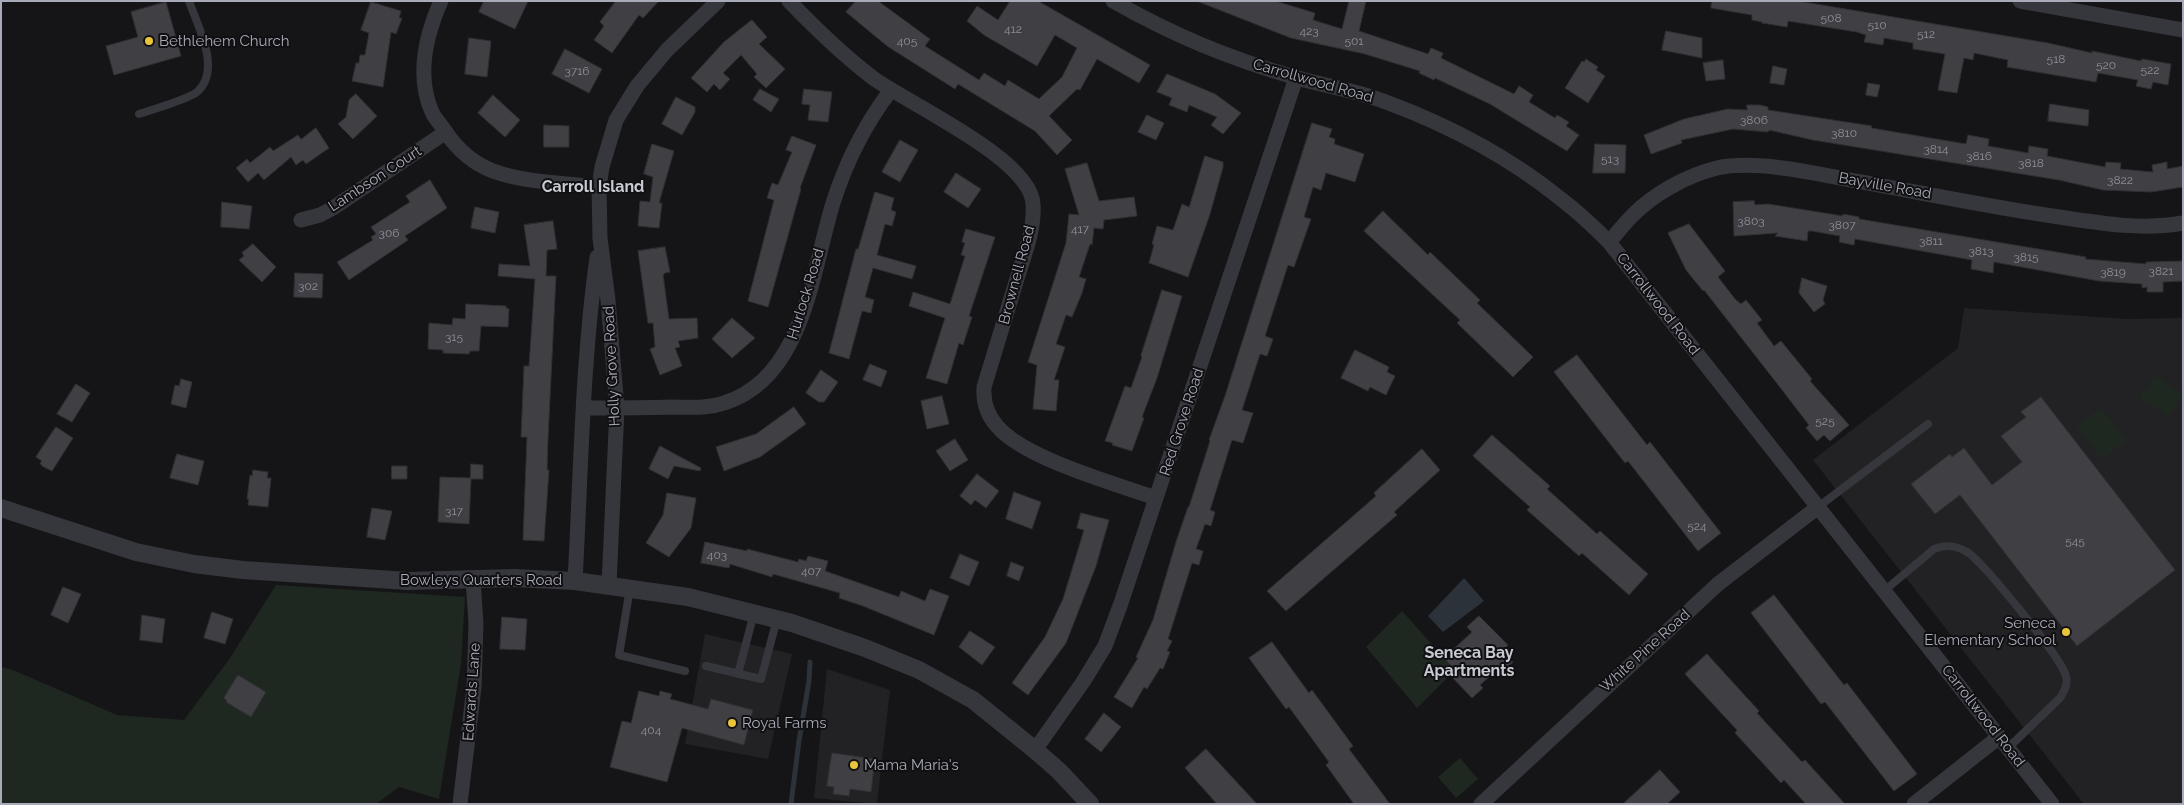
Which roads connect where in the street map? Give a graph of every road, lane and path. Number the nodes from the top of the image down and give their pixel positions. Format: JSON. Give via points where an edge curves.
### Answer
{"nodes":[{"id":1,"x":189,"y":1,"type":"edge"},
{"id":2,"x":441,"y":1,"type":"edge"},
{"id":3,"x":718,"y":1,"type":"edge"},
{"id":4,"x":789,"y":1,"type":"edge"},
{"id":5,"x":1113,"y":1,"type":"edge"},
{"id":6,"x":2020,"y":1,"type":"edge"},
{"id":7,"x":2183,"y":30,"type":"edge"},
{"id":8,"x":1296,"y":78,"type":"junction"},
{"id":9,"x":891,"y":90,"type":"junction"},
{"id":10,"x":139,"y":114,"type":"dead end"},
{"id":11,"x":446,"y":132,"type":"junction"},
{"id":12,"x":599,"y":187,"type":"junction"},
{"id":13,"x":301,"y":220,"type":"dead end"},
{"id":14,"x":2183,"y":224,"type":"edge"},
{"id":15,"x":600,"y":238,"type":"junction"},
{"id":16,"x":1610,"y":242,"type":"junction"},
{"id":17,"x":585,"y":408,"type":"junction"},
{"id":18,"x":617,"y":408,"type":"junction"},
{"id":19,"x":1928,"y":424,"type":"dead end"},
{"id":20,"x":1156,"y":498,"type":"junction"},
{"id":21,"x":1818,"y":506,"type":"junction"},
{"id":22,"x":1,"y":508,"type":"edge"},
{"id":23,"x":473,"y":579,"type":"junction"},
{"id":24,"x":575,"y":581,"type":"junction"},
{"id":25,"x":609,"y":585,"type":"junction"},
{"id":26,"x":630,"y":588,"type":"junction"},
{"id":27,"x":1884,"y":591,"type":"junction"},
{"id":28,"x":754,"y":613,"type":"junction"},
{"id":29,"x":778,"y":620,"type":"junction"},
{"id":30,"x":706,"y":666,"type":"dead end"},
{"id":31,"x":685,"y":671,"type":"dead end"},
{"id":32,"x":738,"y":674,"type":"junction"},
{"id":33,"x":2003,"y":742,"type":"junction"},
{"id":34,"x":1035,"y":750,"type":"junction"},
{"id":35,"x":460,"y":804,"type":"edge"},
{"id":36,"x":1090,"y":804,"type":"edge"},
{"id":37,"x":1480,"y":804,"type":"edge"},
{"id":38,"x":1914,"y":804,"type":"edge"},
{"id":39,"x":2052,"y":804,"type":"edge"}],
"edges":[{"from":1,"to":10,"type":"lane","via":[[207,52],[208,77],[196,93]]},
{"from":2,"to":11,"type":"street","via":[[428,39],[424,79],[433,114]]},
{"from":3,"to":12,"type":"street","name":"Holly Grove Road","via":[[661,56],[626,103],[610,134]]},
{"from":4,"to":9,"type":"street","name":"Brownell Road","via":[[844,54]]},
{"from":5,"to":8,"type":"street","name":"Carrollwood Road","via":[[1206,48]]},
{"from":6,"to":7,"type":"street"},
{"from":8,"to":16,"type":"street","name":"Carrollwood Road","via":[[1384,101],[1484,147],[1562,199]]},
{"from":8,"to":20,"type":"street","name":"Red Grove Road"},
{"from":9,"to":18,"type":"street","name":"Hurlock Road","via":[[853,151],[833,203],[801,320],[791,344],[774,368],[743,394],[717,405]]},
{"from":9,"to":20,"type":"street","name":"Brownell Road","via":[[995,154],[1019,174],[1032,193],[1033,212],[1028,241],[984,387],[990,417],[1007,436],[1042,456]]},
{"from":11,"to":12,"type":"street","via":[[469,158],[494,171],[522,178]]},
{"from":11,"to":13,"type":"street","name":"Lambson Court","via":[[333,208]]},
{"from":12,"to":15,"type":"street","name":"Holly Grove Road"},
{"from":14,"to":16,"type":"street","name":"Bayville Road","via":[[2149,227],[2108,224],[1805,172],[1744,165],[1717,168],[1661,193],[1632,215]]},
{"from":15,"to":17,"type":"street","name":"Holly Grove Road","via":[[590,312]]},
{"from":15,"to":18,"type":"street","name":"Holly Grove Road"},
{"from":16,"to":21,"type":"street","name":"Carrollwood Road"},
{"from":17,"to":18,"type":"street","name":"Hurlock Road"},
{"from":17,"to":24,"type":"street","name":"Holly Grove Road"},
{"from":18,"to":25,"type":"street","name":"Holly Grove Road"},
{"from":19,"to":21,"type":"lane"},
{"from":20,"to":34,"type":"street","name":"Red Grove Road","via":[[1105,646]]},
{"from":21,"to":27,"type":"street","name":"Carrollwood Road"},
{"from":21,"to":37,"type":"street","name":"White Pine Road","via":[[1718,584]]},
{"from":22,"to":23,"type":"street","name":"Bowleys Quarters Road","via":[[136,552],[194,564],[408,581]]},
{"from":23,"to":24,"type":"street","name":"Bowleys Quarters Road"},
{"from":23,"to":35,"type":"street","name":"Edwards Lane","via":[[476,624],[474,687]]},
{"from":24,"to":25,"type":"street","name":"Bowleys Quarters Road"},
{"from":25,"to":26,"type":"street","name":"Bowleys Quarters Road"},
{"from":26,"to":28,"type":"street","name":"Bowleys Quarters Road","via":[[688,596]]},
{"from":26,"to":31,"type":"lane","via":[[619,655]]},
{"from":27,"to":33,"type":"street","name":"Carrollwood Road"},
{"from":27,"to":33,"type":"lane","via":[[1934,549],[1957,547],[1969,554],[1994,580],[2047,645],[2066,676],[2066,688],[2060,698]]},
{"from":28,"to":29,"type":"street","name":"Bowleys Quarters Road"},
{"from":28,"to":32,"type":"lane"},
{"from":29,"to":32,"type":"lane","via":[[761,679]]},
{"from":29,"to":34,"type":"street","name":"Bowleys Quarters Road","via":[[840,639],[919,670],[973,700]]},
{"from":30,"to":32,"type":"lane"},
{"from":33,"to":38,"type":"street"},
{"from":33,"to":39,"type":"street","name":"Carrollwood Road"},
{"from":34,"to":36,"type":"street","name":"Bowleys Quarters Road"}]}
